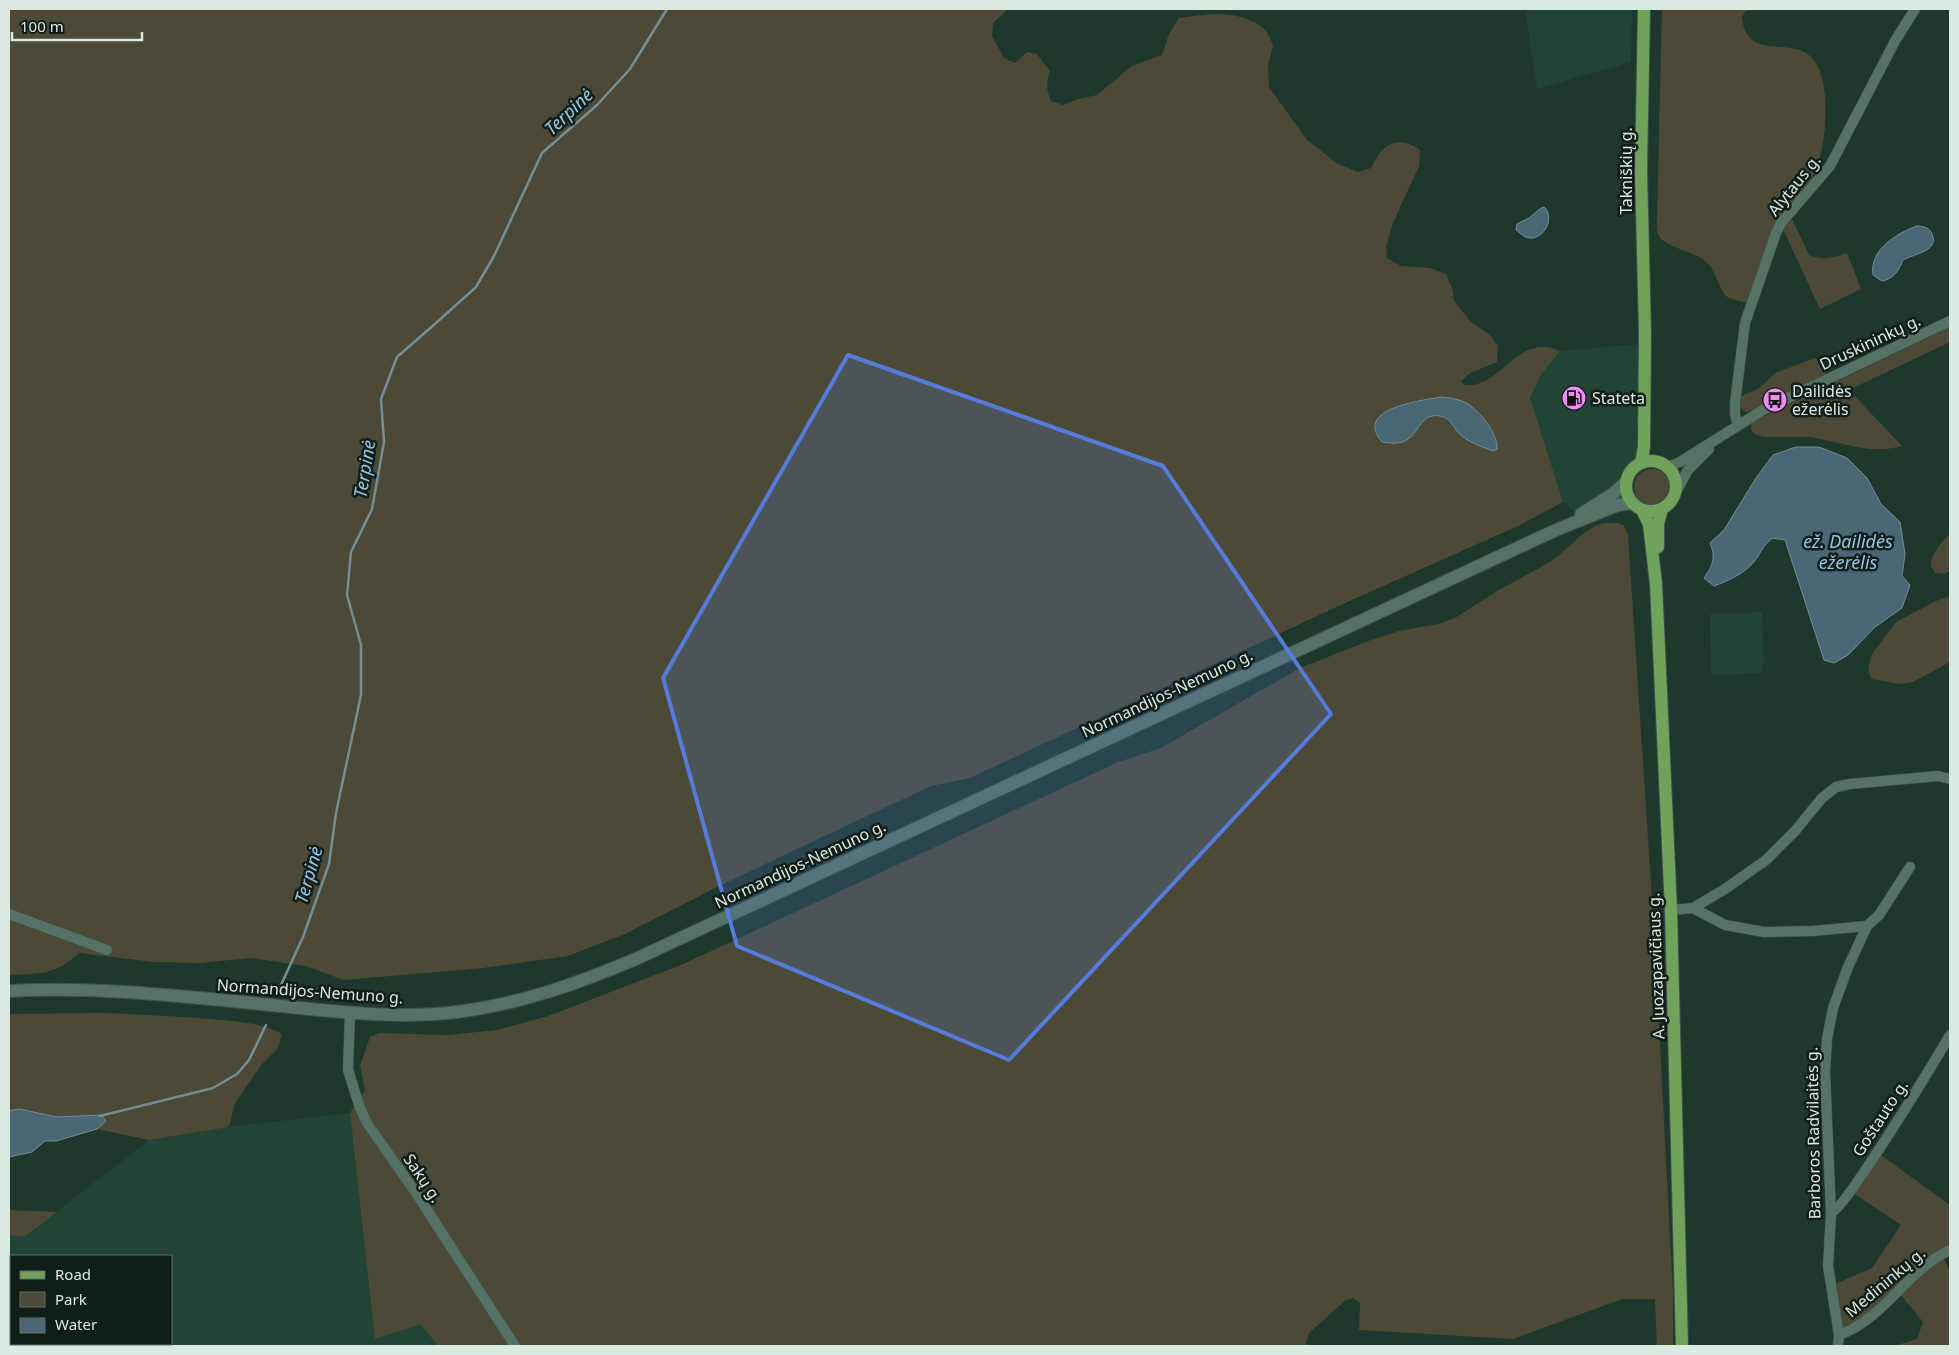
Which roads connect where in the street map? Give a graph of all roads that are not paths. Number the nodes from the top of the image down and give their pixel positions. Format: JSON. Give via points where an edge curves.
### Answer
{"nodes":[{"id":1,"x":1644,"y":9,"type":"edge"},
{"id":2,"x":1915,"y":9,"type":"edge"},
{"id":3,"x":1950,"y":321,"type":"edge"},
{"id":4,"x":1645,"y":334,"type":"junction"},
{"id":5,"x":1738,"y":425,"type":"junction"},
{"id":6,"x":1724,"y":434,"type":"junction"},
{"id":7,"x":1641,"y":463,"type":"junction"},
{"id":8,"x":1664,"y":464,"type":"junction"},
{"id":9,"x":1626,"y":482,"type":"junction"},
{"id":10,"x":1677,"y":490,"type":"junction"},
{"id":11,"x":1637,"y":507,"type":"junction"},
{"id":12,"x":1662,"y":509,"type":"junction"},
{"id":13,"x":1556,"y":530,"type":"junction"},
{"id":14,"x":1656,"y":584,"type":"junction"},
{"id":15,"x":1950,"y":779,"type":"edge"},
{"id":16,"x":1910,"y":867,"type":"dead end"},
{"id":17,"x":1693,"y":908,"type":"junction"},
{"id":18,"x":1671,"y":910,"type":"junction"},
{"id":19,"x":9,"y":914,"type":"edge"},
{"id":20,"x":1867,"y":926,"type":"junction"},
{"id":21,"x":107,"y":950,"type":"dead end"},
{"id":22,"x":9,"y":991,"type":"edge"},
{"id":23,"x":350,"y":1013,"type":"junction"},
{"id":24,"x":1950,"y":1035,"type":"edge"},
{"id":25,"x":1831,"y":1212,"type":"junction"},
{"id":26,"x":1950,"y":1250,"type":"edge"},
{"id":27,"x":1839,"y":1335,"type":"junction"},
{"id":28,"x":515,"y":1346,"type":"edge"},
{"id":29,"x":1682,"y":1346,"type":"edge"},
{"id":30,"x":1838,"y":1346,"type":"edge"}],
"edges":[{"from":1,"to":4,"type":"main road","name":"Takniškių g.","via":[[1641,171]]},
{"from":2,"to":5,"type":"street","name":"Alytaus g.","via":[[1830,166],[1781,223],[1771,244],[1745,324],[1735,403]]},
{"from":3,"to":5,"type":"street","name":"Druskininkų g."},
{"from":4,"to":7,"type":"main road","via":[[1644,447]]},
{"from":4,"to":8,"type":"main road","via":[[1651,388],[1652,447]]},
{"from":5,"to":6,"type":"street","name":"Druskininkų g."},
{"from":6,"to":8,"type":"street","via":[[1680,462]]},
{"from":6,"to":10,"type":"street","via":[[1688,470]]},
{"from":7,"to":8,"type":"main road","via":[[1651,460]]},
{"from":7,"to":9,"type":"main road","via":[[1629,474]]},
{"from":8,"to":10,"type":"main road","via":[[1674,473]]},
{"from":9,"to":11,"type":"main road","via":[[1627,494]]},
{"from":9,"to":13,"type":"main road","name":"Normandijos-Nemuno g."},
{"from":10,"to":12,"type":"main road","via":[[1669,505]]},
{"from":11,"to":12,"type":"main road","via":[[1652,512]]},
{"from":11,"to":13,"type":"main road","name":"Normandijos-Nemuno g.","via":[[1618,505]]},
{"from":11,"to":14,"type":"main road","name":"A. Juozapavičiaus g.","via":[[1648,524]]},
{"from":12,"to":14,"type":"main road","name":"A. Juozapavičiaus g.","via":[[1658,524]]},
{"from":13,"to":23,"type":"main road","name":"Normandijos-Nemuno g.","via":[[602,974],[532,998],[466,1011],[417,1015]]},
{"from":14,"to":18,"type":"main road","name":"A. Juozapavičiaus g."},
{"from":15,"to":17,"type":"street","via":[[1938,776],[1836,787],[1766,860]]},
{"from":16,"to":20,"type":"street","name":"Barboros Radvilaitės g."},
{"from":17,"to":18,"type":"street"},
{"from":17,"to":20,"type":"street","via":[[1726,925],[1764,932]]},
{"from":18,"to":29,"type":"main road","name":"A. Juozapavičiaus g."},
{"from":19,"to":21,"type":"street"},
{"from":20,"to":25,"type":"street","name":"Barboros Radvilaitės g.","via":[[1833,1008],[1827,1040],[1825,1072]]},
{"from":22,"to":23,"type":"main road","name":"Normandijos-Nemuno g.","via":[[98,991],[183,996]]},
{"from":23,"to":28,"type":"street","name":"Sakų g.","via":[[348,1070],[367,1123]]},
{"from":24,"to":25,"type":"street","name":"Goštauto g.","via":[[1850,1192],[1838,1209]]},
{"from":25,"to":27,"type":"street","name":"Barboros Radvilaitės g.","via":[[1828,1266]]},
{"from":26,"to":27,"type":"street","name":"Medininkų g.","via":[[1921,1268],[1854,1330]]},
{"from":27,"to":30,"type":"street","name":"Barboros Radvilaitės g."}]}
